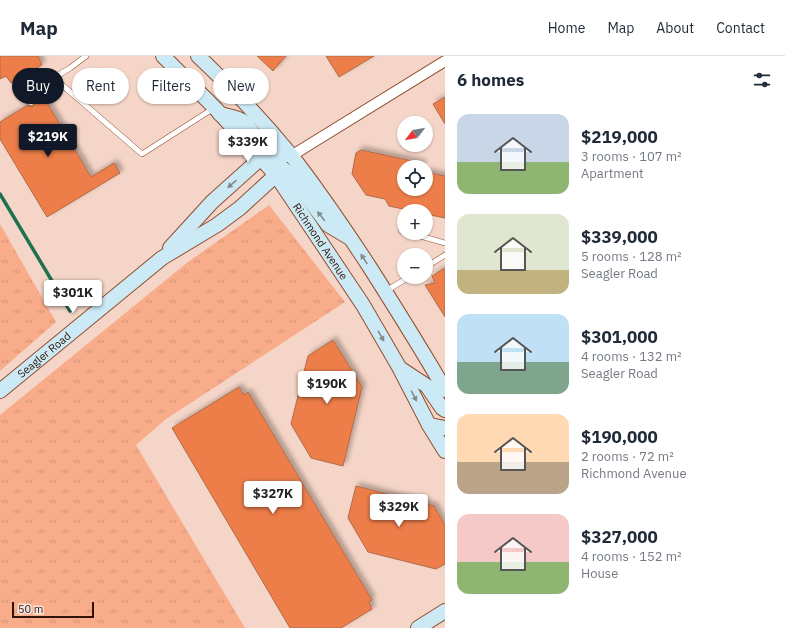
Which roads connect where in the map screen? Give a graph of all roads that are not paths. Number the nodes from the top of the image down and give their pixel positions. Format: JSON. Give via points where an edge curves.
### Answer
{"nodes":[{"id":1,"x":86,"y":56,"type":"edge"},
{"id":2,"x":162,"y":56,"type":"edge"},
{"id":3,"x":198,"y":56,"type":"edge"},
{"id":4,"x":445,"y":61,"type":"edge"},
{"id":5,"x":64,"y":71,"type":"edge"},
{"id":6,"x":64,"y":87,"type":"edge"},
{"id":7,"x":217,"y":111,"type":"junction"},
{"id":8,"x":291,"y":156,"type":"junction"},
{"id":9,"x":262,"y":158,"type":"junction"},
{"id":10,"x":276,"y":175,"type":"junction"},
{"id":11,"x":352,"y":240,"type":"junction"},
{"id":12,"x":433,"y":240,"type":"edge"},
{"id":13,"x":445,"y":243,"type":"edge"},
{"id":14,"x":445,"y":255,"type":"edge"},
{"id":15,"x":162,"y":258,"type":"junction"},
{"id":16,"x":433,"y":263,"type":"edge"},
{"id":17,"x":399,"y":284,"type":"edge"},
{"id":18,"x":386,"y":292,"type":"junction"},
{"id":19,"x":399,"y":367,"type":"junction"},
{"id":20,"x":445,"y":390,"type":"edge"},
{"id":21,"x":0,"y":391,"type":"edge"},
{"id":22,"x":445,"y":410,"type":"edge"},
{"id":23,"x":429,"y":425,"type":"junction"},
{"id":24,"x":445,"y":428,"type":"edge"},
{"id":25,"x":445,"y":451,"type":"edge"},
{"id":26,"x":445,"y":611,"type":"edge"},
{"id":27,"x":418,"y":628,"type":"edge"}],
"edges":[{"from":1,"to":5,"type":"lane"},
{"from":2,"to":7,"type":"main road","name":"Richmond Avenue"},
{"from":3,"to":8,"type":"main road","via":[[248,106]]},
{"from":4,"to":8,"type":"street"},
{"from":6,"to":7,"type":"lane","via":[[142,154]]},
{"from":7,"to":8,"type":"main road","via":[[243,120],[269,153],[279,157]]},
{"from":7,"to":9,"type":"main road","name":"Richmond Avenue"},
{"from":8,"to":11,"type":"main road"},
{"from":9,"to":10,"type":"main road","name":"Richmond Avenue"},
{"from":11,"to":9,"type":"main road","one_way":true,"via":[[328,225],[290,174]]},
{"from":9,"to":15,"type":"main road","name":"Seagler Road","one_way":true,"via":[[212,202]]},
{"from":10,"to":15,"type":"main road","name":"Seagler Road","via":[[217,225]]},
{"from":10,"to":19,"type":"main road","name":"Richmond Avenue","one_way":true,"via":[[362,304]]},
{"from":18,"to":11,"type":"main road","one_way":true},
{"from":12,"to":13,"type":"lane"},
{"from":14,"to":16,"type":"lane"},
{"from":15,"to":21,"type":"main road","name":"Seagler Road"},
{"from":17,"to":18,"type":"lane"},
{"from":18,"to":20,"type":"main road"},
{"from":19,"to":22,"type":"main road","via":[[427,386]]},
{"from":19,"to":23,"type":"main road","name":"Richmond Avenue","one_way":true},
{"from":23,"to":24,"type":"main road"},
{"from":23,"to":25,"type":"main road","name":"Richmond Avenue"},
{"from":26,"to":27,"type":"main road"}]}
